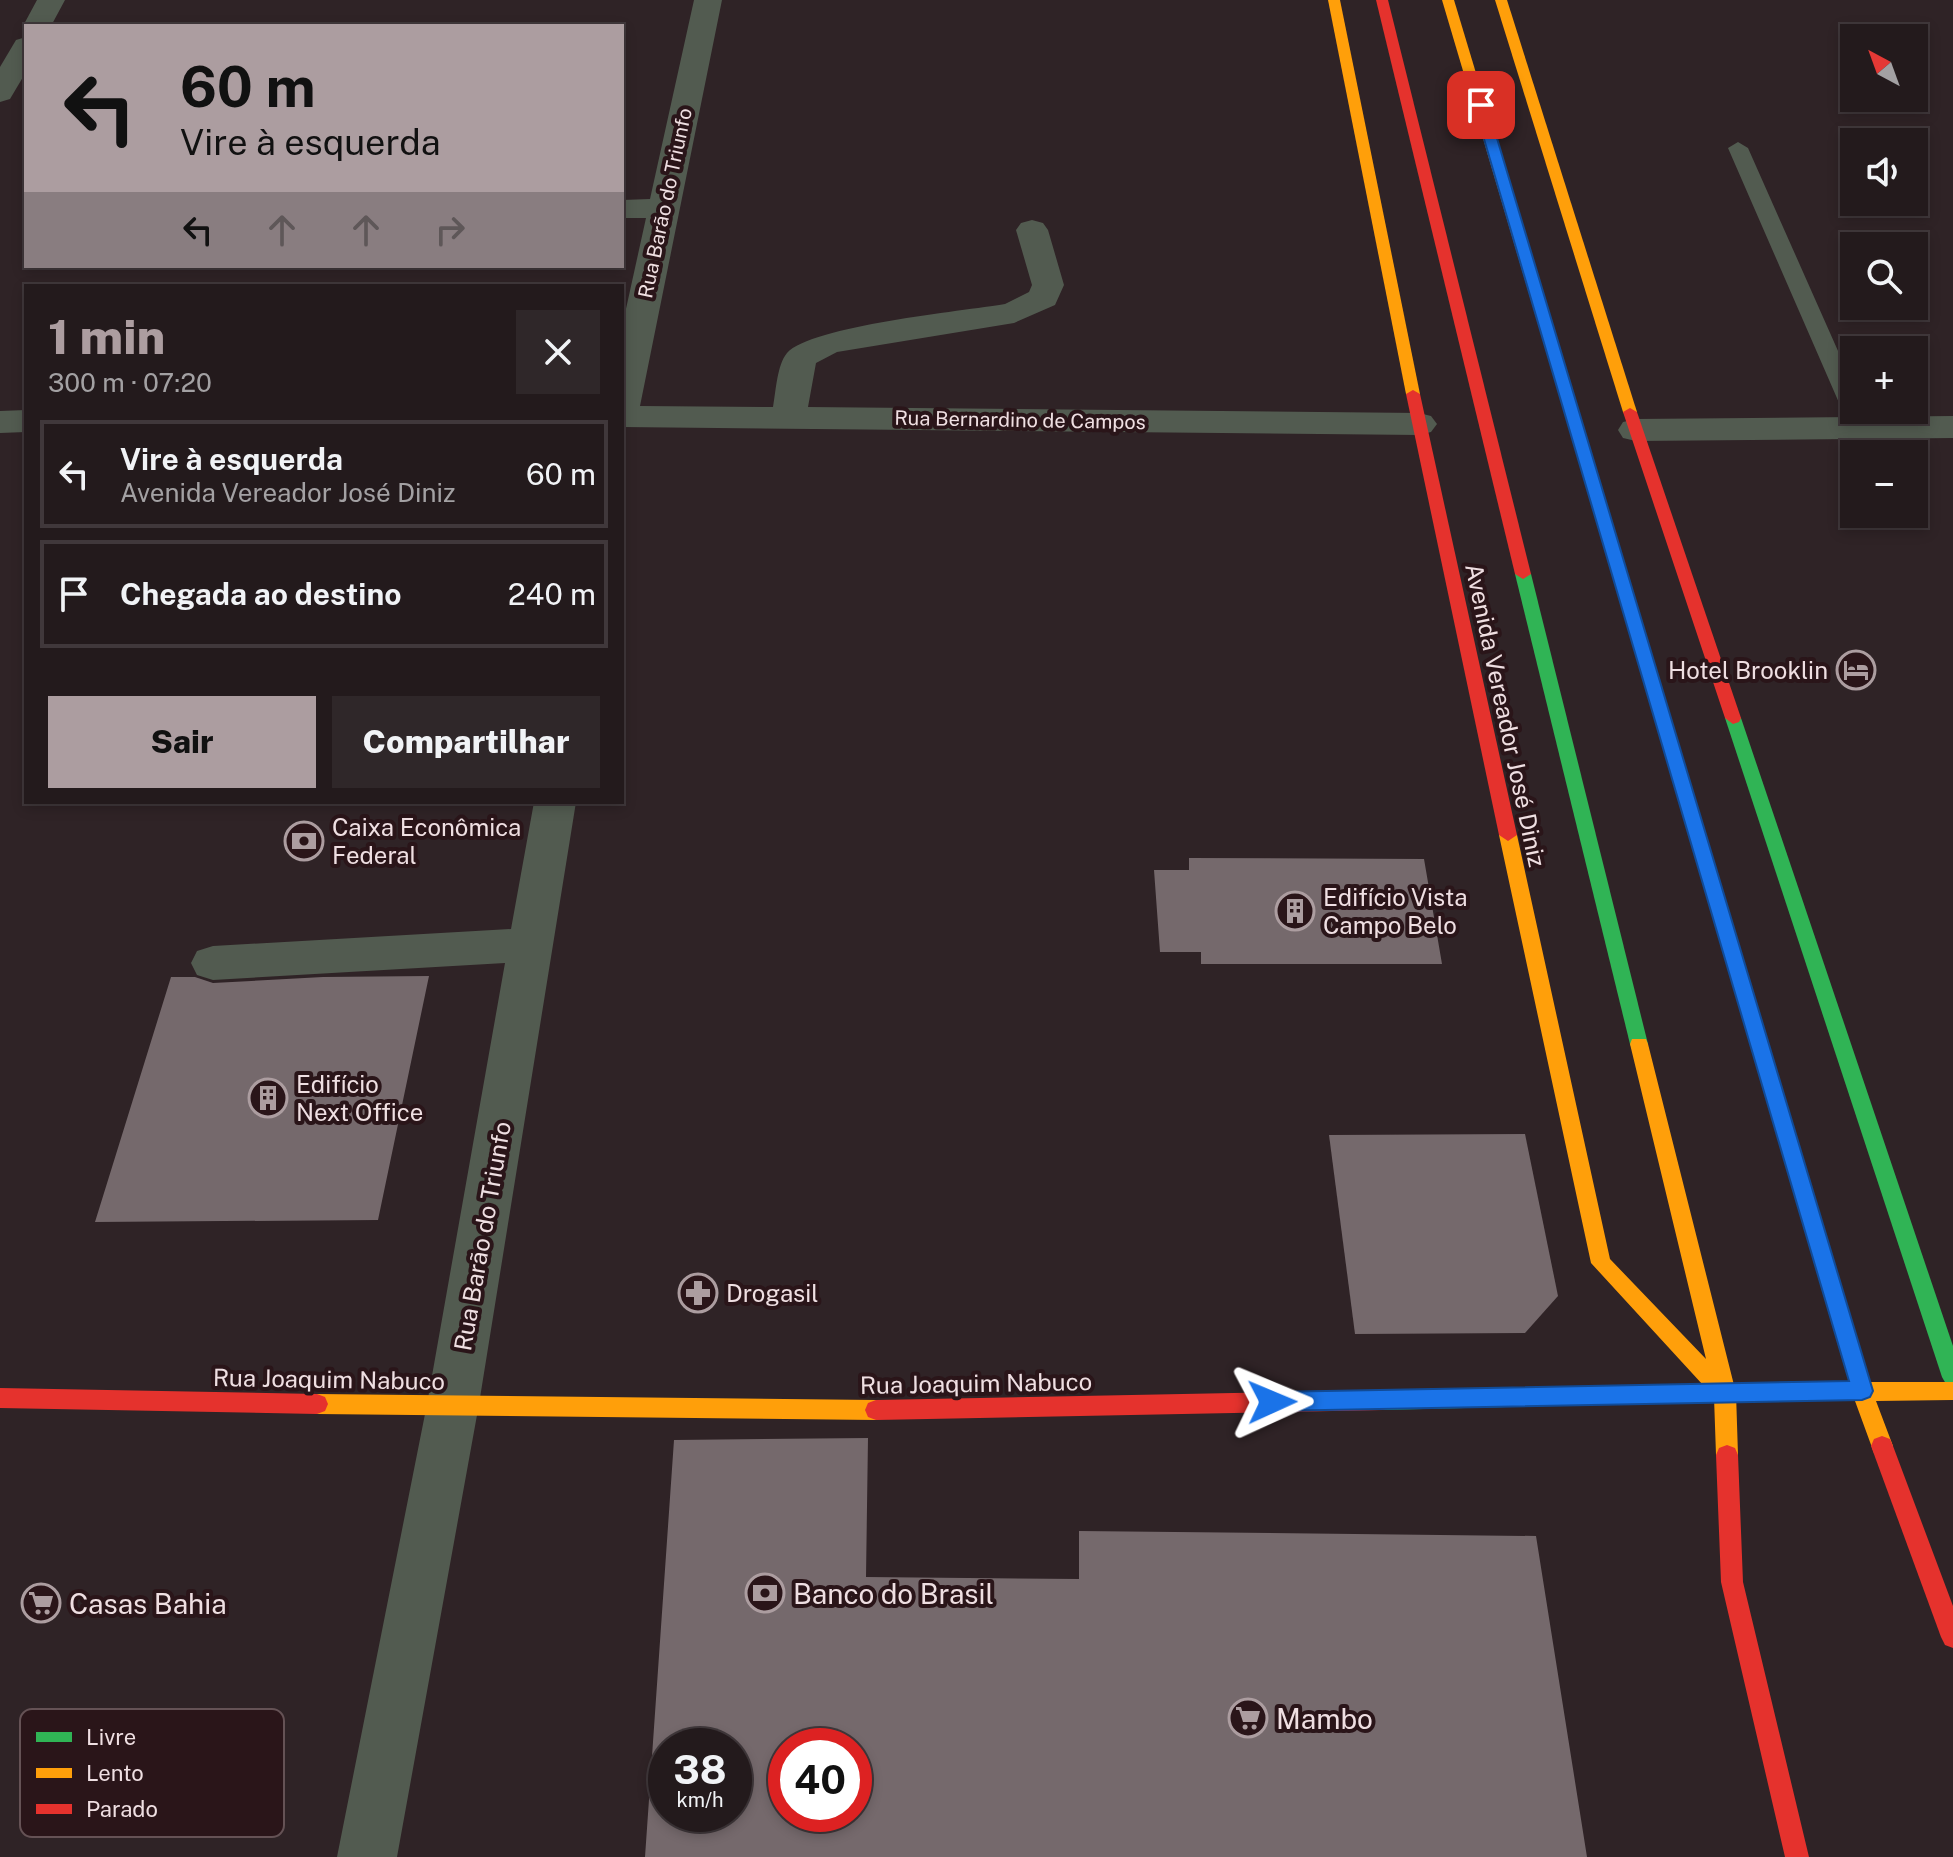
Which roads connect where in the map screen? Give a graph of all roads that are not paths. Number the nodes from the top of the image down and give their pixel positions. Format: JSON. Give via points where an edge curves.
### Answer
{"nodes":[{"id":1,"x":51,"y":0,"type":"edge"},
{"id":2,"x":708,"y":0,"type":"edge"},
{"id":3,"x":1334,"y":0,"type":"edge"},
{"id":4,"x":1382,"y":0,"type":"edge"},
{"id":5,"x":1448,"y":0,"type":"edge"},
{"id":6,"x":1501,"y":0,"type":"edge"},
{"id":7,"x":38,"y":24,"type":"edge"},
{"id":8,"x":24,"y":50,"type":"edge"},
{"id":9,"x":0,"y":93,"type":"edge"},
{"id":10,"x":1738,"y":148,"type":"dead end"},
{"id":11,"x":664,"y":208,"type":"junction"},
{"id":12,"x":624,"y":209,"type":"edge"},
{"id":13,"x":1032,"y":230,"type":"dead end"},
{"id":14,"x":624,"y":397,"type":"edge"},
{"id":15,"x":624,"y":416,"type":"edge"},
{"id":16,"x":789,"y":417,"type":"junction"},
{"id":17,"x":24,"y":421,"type":"edge"},
{"id":18,"x":0,"y":422,"type":"edge"},
{"id":19,"x":1419,"y":424,"type":"junction"},
{"id":20,"x":1953,"y":427,"type":"edge"},
{"id":21,"x":1861,"y":428,"type":"junction"},
{"id":22,"x":1636,"y":430,"type":"junction"},
{"id":23,"x":555,"y":804,"type":"edge"},
{"id":24,"x":531,"y":945,"type":"junction"},
{"id":25,"x":213,"y":963,"type":"dead end"},
{"id":26,"x":1953,"y":1377,"type":"edge"},
{"id":27,"x":1862,"y":1391,"type":"junction"},
{"id":28,"x":1953,"y":1391,"type":"edge"},
{"id":29,"x":1725,"y":1393,"type":"junction"},
{"id":30,"x":0,"y":1398,"type":"edge"},
{"id":31,"x":453,"y":1404,"type":"junction"},
{"id":32,"x":1953,"y":1637,"type":"edge"},
{"id":33,"x":367,"y":1857,"type":"edge"},
{"id":34,"x":1797,"y":1857,"type":"edge"}],
"edges":[{"from":1,"to":7,"type":"street"},
{"from":2,"to":11,"type":"street","name":"Rua Barão do Triunfo"},
{"from":3,"to":19,"type":"street","name":"Avenida Vereador José Diniz"},
{"from":4,"to":29,"type":"street","name":"Avenida Vereador José Diniz"},
{"from":5,"to":27,"type":"street"},
{"from":6,"to":22,"type":"street"},
{"from":8,"to":9,"type":"street"},
{"from":10,"to":21,"type":"lane"},
{"from":11,"to":12,"type":"street"},
{"from":11,"to":14,"type":"street","name":"Rua Barão do Triunfo"},
{"from":13,"to":16,"type":"street","via":[[1048,285],[1043,298],[1014,313],[811,350],[800,359]]},
{"from":15,"to":16,"type":"street","name":"Rua Bernardino de Campos"},
{"from":16,"to":19,"type":"street","name":"Rua Bernardino de Campos"},
{"from":17,"to":18,"type":"street"},
{"from":19,"to":29,"type":"street","name":"Avenida Vereador José Diniz","via":[[1601,1263]]},
{"from":20,"to":21,"type":"street"},
{"from":21,"to":22,"type":"street"},
{"from":22,"to":26,"type":"street"},
{"from":23,"to":24,"type":"street","name":"Rua Barão do Triunfo"},
{"from":24,"to":25,"type":"street"},
{"from":24,"to":31,"type":"street","name":"Rua Barão do Triunfo"},
{"from":27,"to":28,"type":"street","name":"Rua Joaquim Nabuco"},
{"from":27,"to":29,"type":"street","name":"Rua Joaquim Nabuco"},
{"from":27,"to":32,"type":"street"},
{"from":29,"to":31,"type":"street","name":"Rua Joaquim Nabuco","via":[[970,1409]]},
{"from":29,"to":34,"type":"street","name":"Avenida Vereador José Diniz","via":[[1732,1582]]},
{"from":30,"to":31,"type":"street","name":"Rua Joaquim Nabuco"},
{"from":31,"to":33,"type":"street","name":"Rua Barão do Triunfo"}]}
